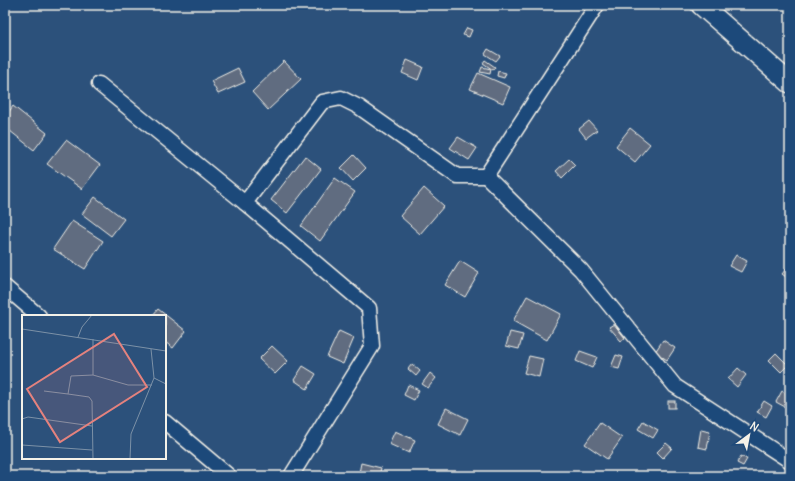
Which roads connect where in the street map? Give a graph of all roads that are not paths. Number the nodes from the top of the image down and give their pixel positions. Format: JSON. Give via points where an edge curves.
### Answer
{"nodes":[{"id":1,"x":597,"y":5,"type":"edge"},
{"id":2,"x":700,"y":5,"type":"edge"},
{"id":3,"x":790,"y":83,"type":"edge"},
{"id":4,"x":99,"y":84,"type":"dead end"},
{"id":5,"x":486,"y":176,"type":"junction"},
{"id":6,"x":245,"y":203,"type":"junction"},
{"id":7,"x":5,"y":287,"type":"edge"},
{"id":8,"x":39,"y":315,"type":"edge"},
{"id":9,"x":166,"y":423,"type":"edge"},
{"id":10,"x":790,"y":461,"type":"edge"},
{"id":11,"x":229,"y":476,"type":"edge"},
{"id":12,"x":290,"y":476,"type":"edge"}],
"edges":[{"from":1,"to":5,"type":"street"},
{"from":2,"to":3,"type":"main road"},
{"from":4,"to":6,"type":"street"},
{"from":5,"to":6,"type":"street","via":[[457,176],[359,107],[341,98],[322,102]]},
{"from":5,"to":10,"type":"street","via":[[581,270],[675,386]]},
{"from":6,"to":12,"type":"street","via":[[369,308],[372,346]]},
{"from":7,"to":8,"type":"street"},
{"from":9,"to":11,"type":"street"}]}
